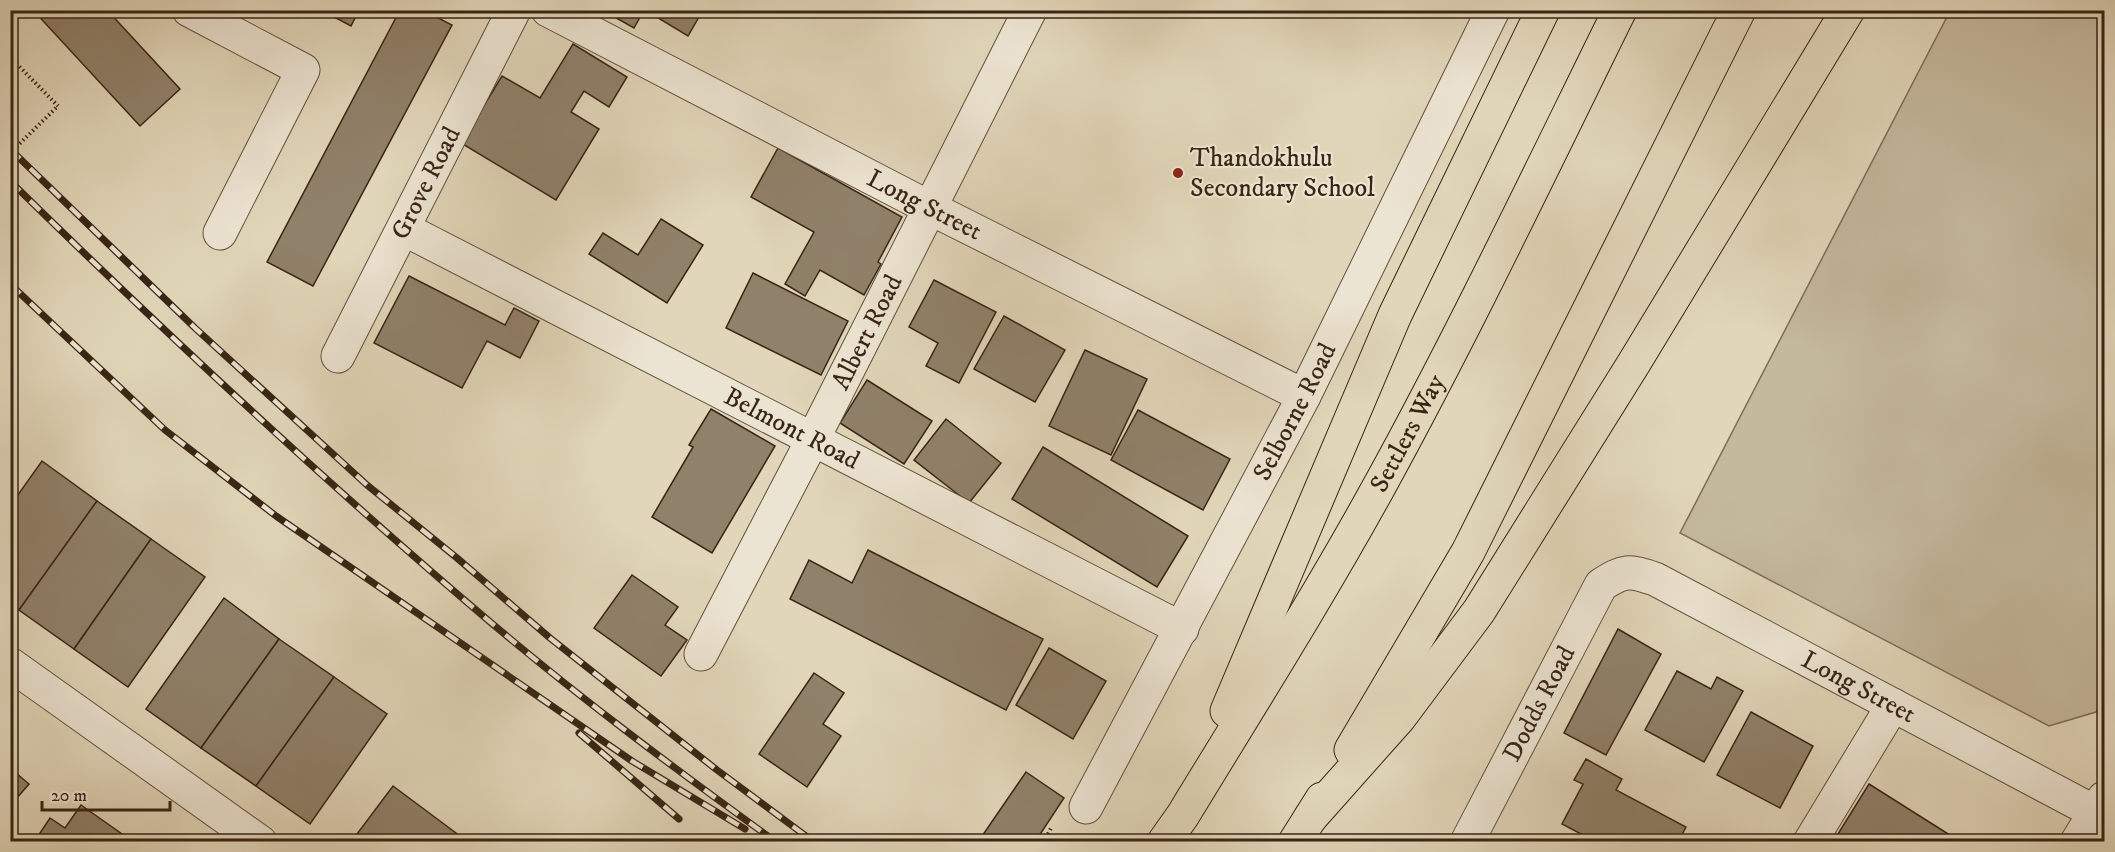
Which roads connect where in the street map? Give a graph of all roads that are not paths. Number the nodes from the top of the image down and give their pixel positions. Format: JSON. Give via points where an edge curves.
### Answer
{"nodes":[{"id":1,"x":189,"y":10,"type":"edge"},
{"id":2,"x":514,"y":10,"type":"edge"},
{"id":3,"x":548,"y":10,"type":"edge"},
{"id":4,"x":1030,"y":10,"type":"edge"},
{"id":5,"x":1493,"y":10,"type":"edge"},
{"id":6,"x":1543,"y":10,"type":"edge"},
{"id":7,"x":1620,"y":10,"type":"edge"},
{"id":8,"x":1739,"y":10,"type":"edge"},
{"id":9,"x":1848,"y":10,"type":"edge"},
{"id":10,"x":930,"y":208,"type":"junction"},
{"id":11,"x":404,"y":229,"type":"junction"},
{"id":12,"x":220,"y":232,"type":"dead end"},
{"id":13,"x":338,"y":356,"type":"dead end"},
{"id":14,"x":1304,"y":396,"type":"junction"},
{"id":15,"x":813,"y":439,"type":"junction"},
{"id":16,"x":1618,"y":574,"type":"joint"},
{"id":17,"x":1182,"y":629,"type":"junction"},
{"id":18,"x":701,"y":654,"type":"dead end"},
{"id":19,"x":10,"y":664,"type":"edge"},
{"id":20,"x":1893,"y":705,"type":"junction"},
{"id":21,"x":1086,"y":807,"type":"dead end"},
{"id":22,"x":2102,"y":809,"type":"edge"},
{"id":23,"x":1183,"y":815,"type":"junction"},
{"id":24,"x":1303,"y":829,"type":"edge"},
{"id":25,"x":260,"y":842,"type":"edge"},
{"id":26,"x":1164,"y":842,"type":"edge"},
{"id":27,"x":1467,"y":842,"type":"edge"},
{"id":28,"x":1810,"y":842,"type":"edge"},
{"id":29,"x":2077,"y":842,"type":"edge"}],
"edges":[{"from":1,"to":12,"type":"street","via":[[303,70]]},
{"from":2,"to":11,"type":"street","name":"Grove Road"},
{"from":3,"to":10,"type":"street","name":"Long Street"},
{"from":4,"to":10,"type":"street","name":"Albert Road"},
{"from":5,"to":14,"type":"street","name":"Selborne Road"},
{"from":6,"to":23,"type":"highway","via":[[1395,315]]},
{"from":7,"to":23,"type":"highway","name":"Settlers Way","via":[[1381,483]]},
{"from":8,"to":24,"type":"highway","via":[[1468,552]]},
{"from":9,"to":24,"type":"highway","via":[[1479,611],[1399,718]]},
{"from":10,"to":14,"type":"street","name":"Long Street"},
{"from":10,"to":15,"type":"street","name":"Albert Road"},
{"from":11,"to":13,"type":"street","name":"Grove Road"},
{"from":11,"to":15,"type":"street","name":"Belmont Road"},
{"from":14,"to":17,"type":"street","name":"Selborne Road"},
{"from":15,"to":17,"type":"street","name":"Belmont Road"},
{"from":15,"to":18,"type":"street","name":"Albert Road"},
{"from":16,"to":20,"type":"street","name":"Long Street","via":[[1636,572],[1655,579]]},
{"from":16,"to":27,"type":"street","name":"Dodds Road","via":[[1601,585]]},
{"from":17,"to":21,"type":"street","name":"Selborne Road"},
{"from":19,"to":25,"type":"street"},
{"from":20,"to":22,"type":"street","name":"Long Street"},
{"from":20,"to":28,"type":"street"},
{"from":22,"to":29,"type":"street"},
{"from":23,"to":26,"type":"highway","name":"Settlers Way"}]}
